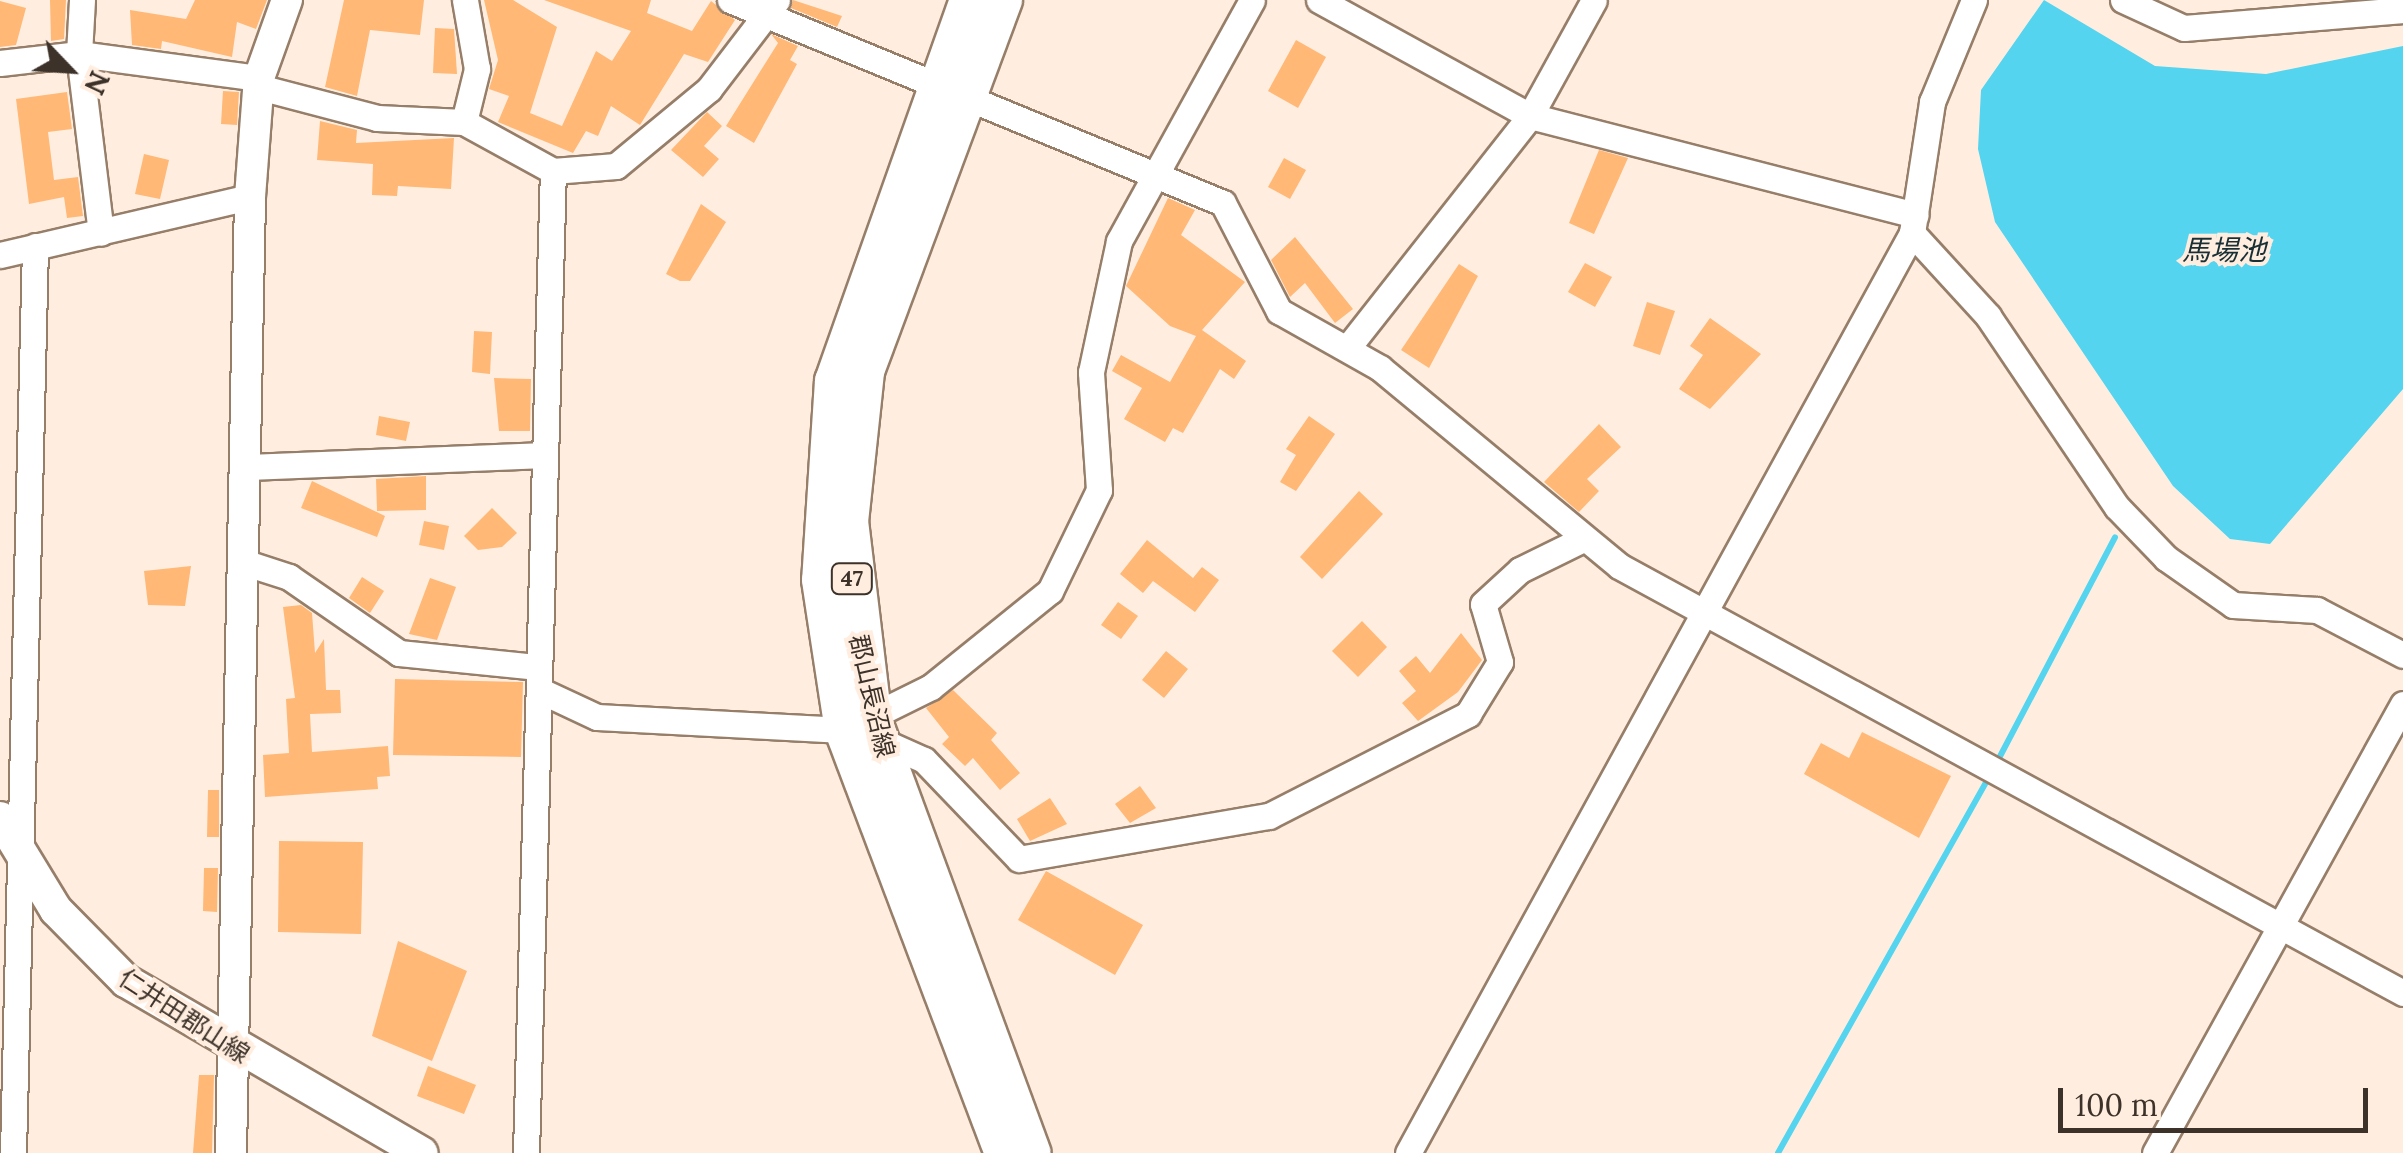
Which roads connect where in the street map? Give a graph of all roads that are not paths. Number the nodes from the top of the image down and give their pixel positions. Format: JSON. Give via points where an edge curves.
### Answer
{"nodes":[{"id":1,"x":82,"y":0,"type":"edge"},
{"id":2,"x":287,"y":0,"type":"edge"},
{"id":3,"x":466,"y":0,"type":"edge"},
{"id":4,"x":730,"y":0,"type":"edge"},
{"id":5,"x":969,"y":0,"type":"edge"},
{"id":6,"x":1003,"y":0,"type":"edge"},
{"id":7,"x":1252,"y":0,"type":"edge"},
{"id":8,"x":1319,"y":0,"type":"edge"},
{"id":9,"x":1594,"y":0,"type":"edge"},
{"id":10,"x":1974,"y":0,"type":"edge"},
{"id":11,"x":2124,"y":0,"type":"edge"},
{"id":12,"x":772,"y":9,"type":"edge"},
{"id":13,"x":2403,"y":10,"type":"edge"},
{"id":14,"x":79,"y":54,"type":"junction"},
{"id":15,"x":0,"y":62,"type":"edge"},
{"id":16,"x":259,"y":82,"type":"junction"},
{"id":17,"x":952,"y":86,"type":"junction"},
{"id":18,"x":1530,"y":116,"type":"junction"},
{"id":19,"x":464,"y":122,"type":"junction"},
{"id":20,"x":554,"y":171,"type":"junction"},
{"id":21,"x":1150,"y":180,"type":"junction"},
{"id":22,"x":250,"y":197,"type":"junction"},
{"id":23,"x":1914,"y":224,"type":"junction"},
{"id":24,"x":101,"y":233,"type":"junction"},
{"id":25,"x":35,"y":246,"type":"junction"},
{"id":26,"x":0,"y":255,"type":"edge"},
{"id":27,"x":1349,"y":346,"type":"junction"},
{"id":28,"x":545,"y":455,"type":"junction"},
{"id":29,"x":248,"y":467,"type":"junction"},
{"id":30,"x":1581,"y":540,"type":"junction"},
{"id":31,"x":249,"y":564,"type":"junction"},
{"id":32,"x":1707,"y":612,"type":"junction"},
{"id":33,"x":2403,"y":655,"type":"edge"},
{"id":34,"x":539,"y":678,"type":"junction"},
{"id":35,"x":2403,"y":704,"type":"edge"},
{"id":36,"x":866,"y":730,"type":"junction"},
{"id":37,"x":0,"y":818,"type":"edge"},
{"id":38,"x":22,"y":862,"type":"junction"},
{"id":39,"x":2280,"y":925,"type":"junction"},
{"id":40,"x":2403,"y":994,"type":"edge"},
{"id":41,"x":234,"y":1051,"type":"junction"},
{"id":42,"x":13,"y":1153,"type":"edge"},
{"id":43,"x":231,"y":1153,"type":"edge"},
{"id":44,"x":422,"y":1153,"type":"edge"},
{"id":45,"x":526,"y":1153,"type":"edge"},
{"id":46,"x":1004,"y":1153,"type":"edge"},
{"id":47,"x":1032,"y":1153,"type":"edge"},
{"id":48,"x":1408,"y":1153,"type":"edge"},
{"id":49,"x":2155,"y":1153,"type":"edge"}],
"edges":[{"from":1,"to":14,"type":"street"},
{"from":2,"to":16,"type":"street"},
{"from":3,"to":19,"type":"street","via":[[477,70]]},
{"from":4,"to":12,"type":"street"},
{"from":5,"to":17,"type":"main road","name":"郡山長沼線","number":"47"},
{"from":6,"to":17,"type":"main road","name":"郡山長沼線","number":"47"},
{"from":7,"to":21,"type":"street"},
{"from":8,"to":18,"type":"street"},
{"from":9,"to":18,"type":"street"},
{"from":10,"to":23,"type":"street","via":[[1932,102]]},
{"from":11,"to":13,"type":"street","via":[[2184,28]]},
{"from":12,"to":17,"type":"street"},
{"from":12,"to":20,"type":"street","via":[[709,89],[630,161]]},
{"from":14,"to":15,"type":"street"},
{"from":14,"to":16,"type":"street"},
{"from":14,"to":24,"type":"street"},
{"from":16,"to":19,"type":"street","via":[[378,118]]},
{"from":16,"to":22,"type":"street"},
{"from":17,"to":21,"type":"street"},
{"from":17,"to":36,"type":"main road","name":"郡山長沼線","number":"47","via":[[881,318],[856,428],[852,580]]},
{"from":18,"to":23,"type":"street"},
{"from":18,"to":27,"type":"street"},
{"from":19,"to":20,"type":"street"},
{"from":20,"to":28,"type":"street"},
{"from":21,"to":27,"type":"street","via":[[1223,203],[1279,311]]},
{"from":21,"to":36,"type":"street","via":[[1119,242],[1091,372],[1100,490],[1080,536],[1050,590]]},
{"from":22,"to":24,"type":"street"},
{"from":22,"to":29,"type":"street"},
{"from":23,"to":32,"type":"street"},
{"from":23,"to":33,"type":"street","via":[[1988,316],[2117,506],[2166,558],[2233,605],[2317,610]]},
{"from":24,"to":25,"type":"street"},
{"from":25,"to":26,"type":"street"},
{"from":25,"to":38,"type":"street"},
{"from":27,"to":30,"type":"street"},
{"from":28,"to":29,"type":"street"},
{"from":28,"to":34,"type":"street"},
{"from":29,"to":31,"type":"street"},
{"from":30,"to":32,"type":"street"},
{"from":30,"to":36,"type":"street","via":[[1520,570],[1483,604],[1500,662],[1468,714],[1269,816],[1019,859],[932,767]]},
{"from":31,"to":34,"type":"street","via":[[289,576],[399,653]]},
{"from":31,"to":41,"type":"street"},
{"from":32,"to":39,"type":"street"},
{"from":32,"to":48,"type":"street"},
{"from":34,"to":36,"type":"street","via":[[598,718]]},
{"from":34,"to":45,"type":"street"},
{"from":35,"to":39,"type":"street"},
{"from":36,"to":46,"type":"main road","name":"郡山長沼線","number":"47"},
{"from":36,"to":47,"type":"main road","name":"郡山長沼線","number":"47"},
{"from":37,"to":38,"type":"main road","name":"仁井田郡山線"},
{"from":38,"to":41,"type":"main road","name":"仁井田郡山線","via":[[126,981]]},
{"from":38,"to":42,"type":"street"},
{"from":39,"to":40,"type":"street"},
{"from":39,"to":49,"type":"street"},
{"from":41,"to":43,"type":"street"},
{"from":41,"to":44,"type":"main road","name":"仁井田郡山線"}]}
